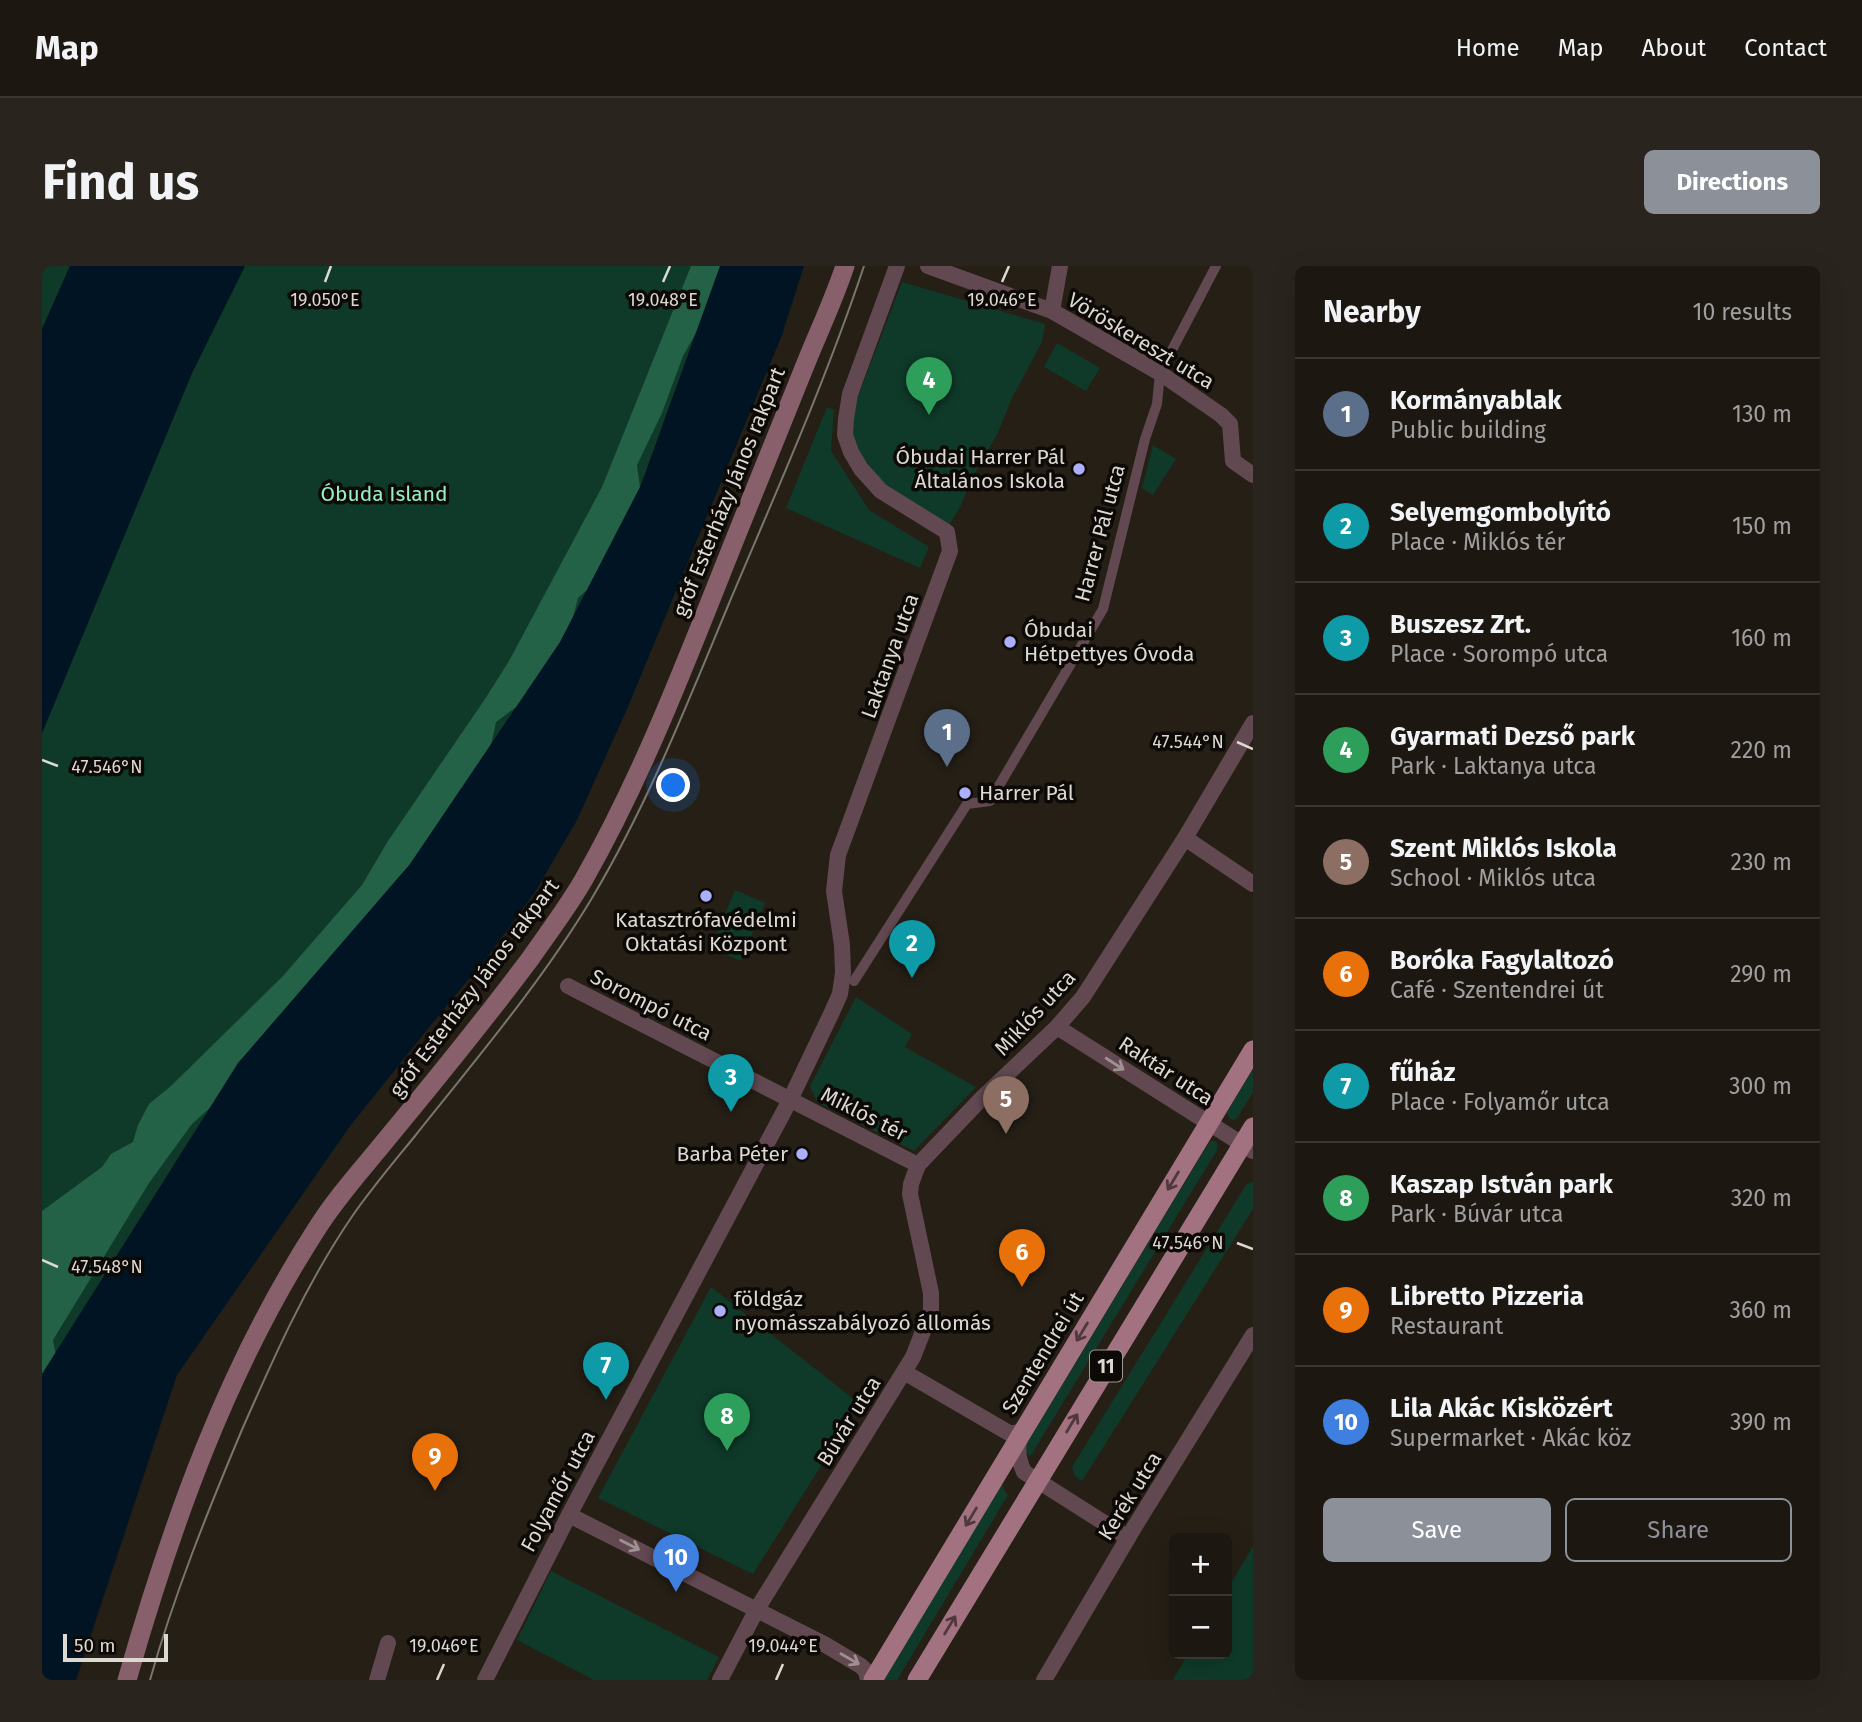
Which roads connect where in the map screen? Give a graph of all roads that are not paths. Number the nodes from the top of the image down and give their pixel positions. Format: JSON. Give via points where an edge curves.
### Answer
{"nodes":[{"id":1,"x":845,"y":266,"type":"edge"},
{"id":2,"x":897,"y":266,"type":"edge"},
{"id":3,"x":928,"y":266,"type":"edge"},
{"id":4,"x":1060,"y":266,"type":"edge"},
{"id":5,"x":1216,"y":266,"type":"edge"},
{"id":6,"x":1052,"y":312,"type":"junction"},
{"id":7,"x":1160,"y":373,"type":"junction"},
{"id":8,"x":1253,"y":475,"type":"edge"},
{"id":9,"x":1253,"y":723,"type":"edge"},
{"id":10,"x":1185,"y":838,"type":"junction"},
{"id":11,"x":1253,"y":884,"type":"edge"},
{"id":12,"x":854,"y":981,"type":"dead end"},
{"id":13,"x":568,"y":986,"type":"dead end"},
{"id":14,"x":1058,"y":1027,"type":"junction"},
{"id":15,"x":1253,"y":1050,"type":"edge"},
{"id":16,"x":790,"y":1100,"type":"junction"},
{"id":17,"x":1208,"y":1123,"type":"junction"},
{"id":18,"x":1253,"y":1127,"type":"edge"},
{"id":19,"x":1248,"y":1147,"type":"edge"},
{"id":20,"x":918,"y":1165,"type":"junction"},
{"id":21,"x":1253,"y":1335,"type":"edge"},
{"id":22,"x":904,"y":1372,"type":"junction"},
{"id":23,"x":1024,"y":1428,"type":"junction"},
{"id":24,"x":1037,"y":1481,"type":"junction"},
{"id":25,"x":569,"y":1515,"type":"junction"},
{"id":26,"x":1128,"y":1538,"type":"junction"},
{"id":27,"x":757,"y":1609,"type":"junction"},
{"id":28,"x":388,"y":1643,"type":"dead end"},
{"id":29,"x":127,"y":1680,"type":"edge"},
{"id":30,"x":377,"y":1680,"type":"edge"},
{"id":31,"x":485,"y":1680,"type":"edge"},
{"id":32,"x":720,"y":1680,"type":"edge"},
{"id":33,"x":870,"y":1680,"type":"edge"},
{"id":34,"x":917,"y":1680,"type":"edge"},
{"id":35,"x":1044,"y":1680,"type":"edge"}],
"edges":[{"from":1,"to":29,"type":"main road","name":"gróf Esterházy János rakpart","via":[[685,663],[623,804],[559,918],[317,1228],[256,1332],[184,1502]]},
{"from":2,"to":16,"type":"street","name":"Laktanya utca","via":[[850,394],[845,435],[861,470],[881,491],[947,532],[950,551],[838,855],[834,891],[842,945],[840,994]]},
{"from":3,"to":6,"type":"street","name":"Vöröskereszt utca"},
{"from":4,"to":6,"type":"street"},
{"from":5,"to":7,"type":"street","name":"Harrer Pál utca"},
{"from":6,"to":7,"type":"street","name":"Vöröskereszt utca"},
{"from":7,"to":8,"type":"street","name":"Vöröskereszt utca","via":[[1230,424],[1233,461]]},
{"from":7,"to":12,"type":"street","name":"Harrer Pál utca","via":[[1157,404],[1102,609],[990,801],[967,804]]},
{"from":9,"to":10,"type":"street","name":"Miklós utca"},
{"from":10,"to":11,"type":"street"},
{"from":10,"to":14,"type":"street","name":"Miklós utca","via":[[1083,997]]},
{"from":13,"to":16,"type":"street","name":"Sorompó utca"},
{"from":14,"to":17,"type":"street","name":"Raktár utca","one_way":true},
{"from":14,"to":20,"type":"street","name":"Miklós utca"},
{"from":15,"to":17,"type":"main road","name":"Szentendrei út","number":"11"},
{"from":16,"to":20,"type":"street","name":"Miklós tér"},
{"from":16,"to":25,"type":"street","name":"Folyamőr utca"},
{"from":17,"to":19,"type":"street","name":"Raktár utca"},
{"from":17,"to":23,"type":"main road","name":"Szentendrei út","number":"11","one_way":true},
{"from":18,"to":19,"type":"main road","number":"11"},
{"from":24,"to":19,"type":"main road","number":"11","one_way":true},
{"from":20,"to":22,"type":"street","name":"Búvár utca","via":[[910,1194],[931,1311]]},
{"from":21,"to":26,"type":"street","name":"Kerék utca"},
{"from":22,"to":23,"type":"street","via":[[1009,1433]]},
{"from":22,"to":27,"type":"street","name":"Búvár utca"},
{"from":23,"to":24,"type":"street","via":[[1019,1460],[1024,1472]]},
{"from":23,"to":33,"type":"main road","name":"Szentendrei út","number":"11","one_way":true},
{"from":24,"to":26,"type":"street"},
{"from":34,"to":24,"type":"main road","number":"11","one_way":true},
{"from":25,"to":27,"type":"street","one_way":true},
{"from":25,"to":31,"type":"street","name":"Folyamőr utca"},
{"from":26,"to":35,"type":"street","name":"Kerék utca"},
{"from":27,"to":32,"type":"street","name":"Búvár utca"},
{"from":27,"to":33,"type":"street","one_way":true,"via":[[861,1666]]},
{"from":28,"to":30,"type":"street"}]}
